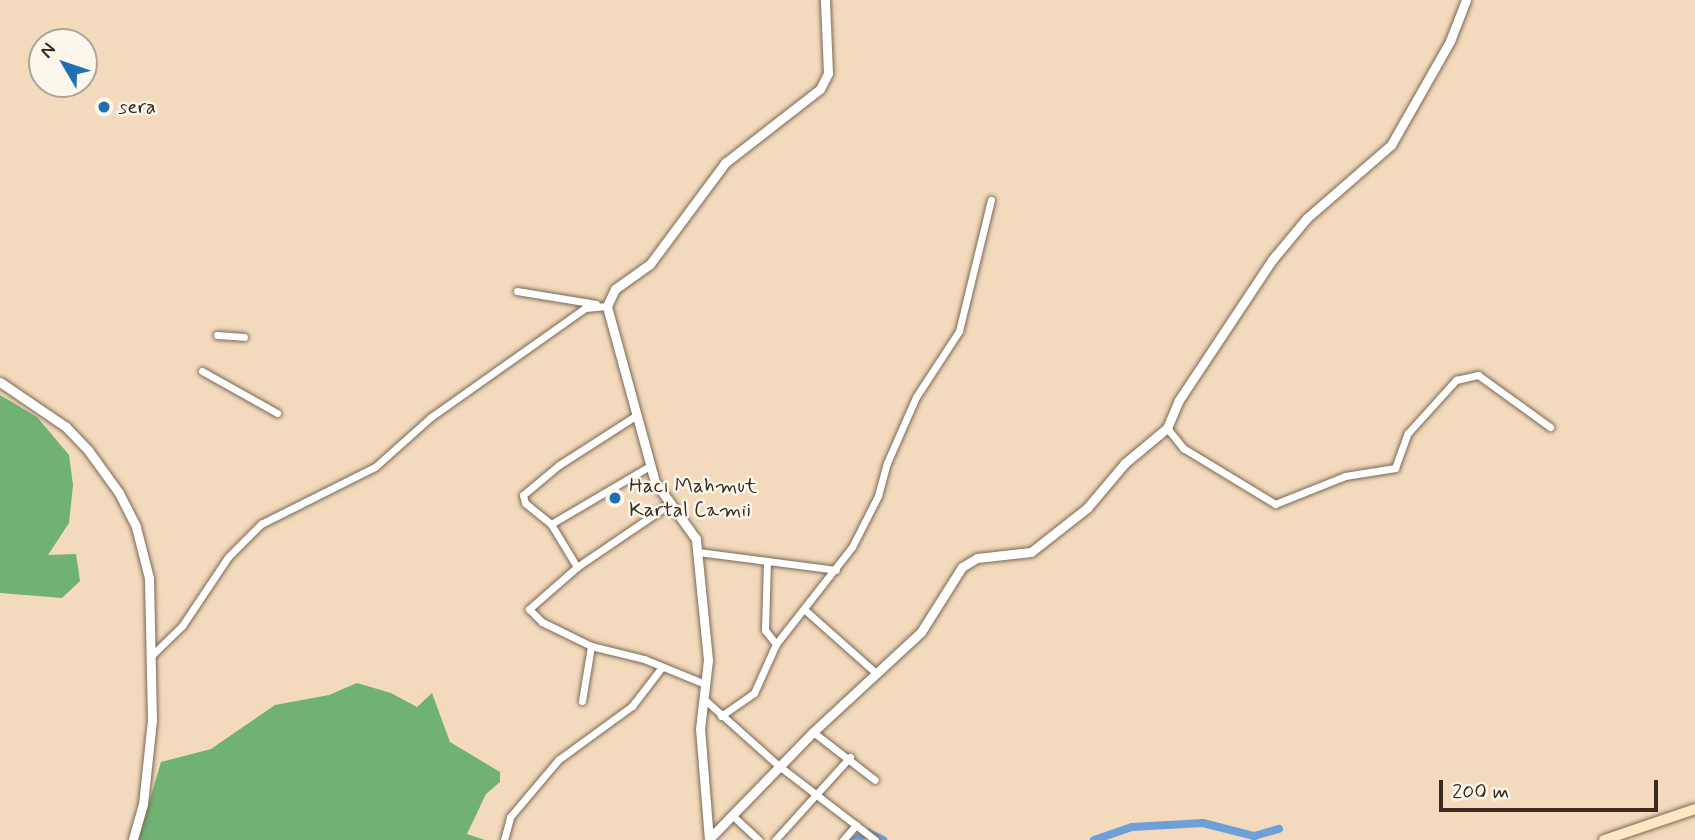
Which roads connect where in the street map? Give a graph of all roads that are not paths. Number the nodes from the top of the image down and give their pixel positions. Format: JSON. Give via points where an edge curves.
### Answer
{"nodes":[{"id":1,"x":825,"y":0,"type":"edge"},
{"id":2,"x":1466,"y":0,"type":"edge"},
{"id":3,"x":991,"y":200,"type":"dead end"},
{"id":4,"x":517,"y":291,"type":"dead end"},
{"id":5,"x":607,"y":306,"type":"junction"},
{"id":6,"x":217,"y":335,"type":"dead end"},
{"id":7,"x":244,"y":337,"type":"dead end"},
{"id":8,"x":202,"y":372,"type":"dead end"},
{"id":9,"x":0,"y":382,"type":"edge"},
{"id":10,"x":277,"y":413,"type":"dead end"},
{"id":11,"x":637,"y":415,"type":"junction"},
{"id":12,"x":1550,"y":427,"type":"dead end"},
{"id":13,"x":1167,"y":428,"type":"junction"},
{"id":14,"x":650,"y":466,"type":"junction"},
{"id":15,"x":671,"y":503,"type":"junction"},
{"id":16,"x":551,"y":524,"type":"junction"},
{"id":17,"x":698,"y":552,"type":"junction"},
{"id":18,"x":767,"y":561,"type":"junction"},
{"id":19,"x":577,"y":567,"type":"junction"},
{"id":20,"x":836,"y":570,"type":"junction"},
{"id":21,"x":805,"y":610,"type":"junction"},
{"id":22,"x":776,"y":644,"type":"junction"},
{"id":23,"x":591,"y":646,"type":"junction"},
{"id":24,"x":151,"y":656,"type":"junction"},
{"id":25,"x":662,"y":667,"type":"junction"},
{"id":26,"x":876,"y":673,"type":"junction"},
{"id":27,"x":705,"y":684,"type":"junction"},
{"id":28,"x":704,"y":699,"type":"junction"},
{"id":29,"x":583,"y":701,"type":"dead end"},
{"id":30,"x":721,"y":716,"type":"junction"},
{"id":31,"x":813,"y":732,"type":"junction"},
{"id":32,"x":850,"y":757,"type":"junction"},
{"id":33,"x":779,"y":766,"type":"junction"},
{"id":34,"x":875,"y":780,"type":"dead end"},
{"id":35,"x":817,"y":794,"type":"junction"},
{"id":36,"x":1695,"y":809,"type":"edge"},
{"id":37,"x":733,"y":817,"type":"junction"},
{"id":38,"x":856,"y":825,"type":"junction"},
{"id":39,"x":133,"y":840,"type":"edge"},
{"id":40,"x":504,"y":840,"type":"edge"},
{"id":41,"x":709,"y":840,"type":"edge"},
{"id":42,"x":759,"y":840,"type":"edge"},
{"id":43,"x":775,"y":840,"type":"edge"},
{"id":44,"x":843,"y":840,"type":"edge"},
{"id":45,"x":875,"y":840,"type":"edge"},
{"id":46,"x":1604,"y":840,"type":"edge"}],
"edges":[{"from":1,"to":5,"type":"street","via":[[828,73],[820,89],[725,163],[704,185],[650,264],[615,289]]},
{"from":2,"to":13,"type":"street","via":[[1450,41],[1391,145],[1307,218],[1272,260],[1178,400]]},
{"from":3,"to":20,"type":"street","via":[[958,331],[916,397],[877,496]]},
{"from":4,"to":5,"type":"street"},
{"from":5,"to":11,"type":"street"},
{"from":5,"to":24,"type":"street","via":[[585,308],[431,417],[374,467],[261,524],[228,557],[182,626]]},
{"from":6,"to":7,"type":"street"},
{"from":8,"to":10,"type":"street"},
{"from":9,"to":24,"type":"street","via":[[66,427],[119,493],[136,527],[149,578]]},
{"from":11,"to":14,"type":"street"},
{"from":11,"to":16,"type":"street","via":[[559,465],[523,495]]},
{"from":12,"to":13,"type":"street","via":[[1478,375],[1456,380],[1408,433],[1395,468],[1345,476],[1275,504],[1183,448]]},
{"from":13,"to":26,"type":"street","via":[[1125,463],[1087,508],[1031,552],[977,558],[962,567],[921,632]]},
{"from":14,"to":15,"type":"street"},
{"from":14,"to":16,"type":"street"},
{"from":15,"to":17,"type":"street","via":[[696,539]]},
{"from":15,"to":19,"type":"street"},
{"from":16,"to":19,"type":"street"},
{"from":17,"to":18,"type":"street"},
{"from":17,"to":27,"type":"street"},
{"from":18,"to":20,"type":"street"},
{"from":18,"to":22,"type":"street","via":[[765,630]]},
{"from":19,"to":23,"type":"street","via":[[529,609],[542,622]]},
{"from":20,"to":21,"type":"street"},
{"from":21,"to":22,"type":"street"},
{"from":21,"to":26,"type":"street"},
{"from":22,"to":30,"type":"street","via":[[754,693]]},
{"from":23,"to":25,"type":"street"},
{"from":23,"to":29,"type":"street"},
{"from":24,"to":39,"type":"street","via":[[152,720],[143,804]]},
{"from":25,"to":27,"type":"street"},
{"from":25,"to":40,"type":"street","via":[[632,706],[558,760],[510,817]]},
{"from":26,"to":31,"type":"street"},
{"from":27,"to":28,"type":"street"},
{"from":28,"to":30,"type":"street"},
{"from":28,"to":41,"type":"street","via":[[700,729]]},
{"from":30,"to":33,"type":"street"},
{"from":31,"to":32,"type":"street"},
{"from":31,"to":33,"type":"street"},
{"from":32,"to":34,"type":"street"},
{"from":32,"to":35,"type":"street"},
{"from":33,"to":35,"type":"street"},
{"from":33,"to":37,"type":"street"},
{"from":35,"to":38,"type":"street"},
{"from":35,"to":43,"type":"street"},
{"from":36,"to":46,"type":"main road"},
{"from":37,"to":41,"type":"street"},
{"from":37,"to":42,"type":"street"},
{"from":38,"to":44,"type":"street"},
{"from":38,"to":45,"type":"street"}]}
